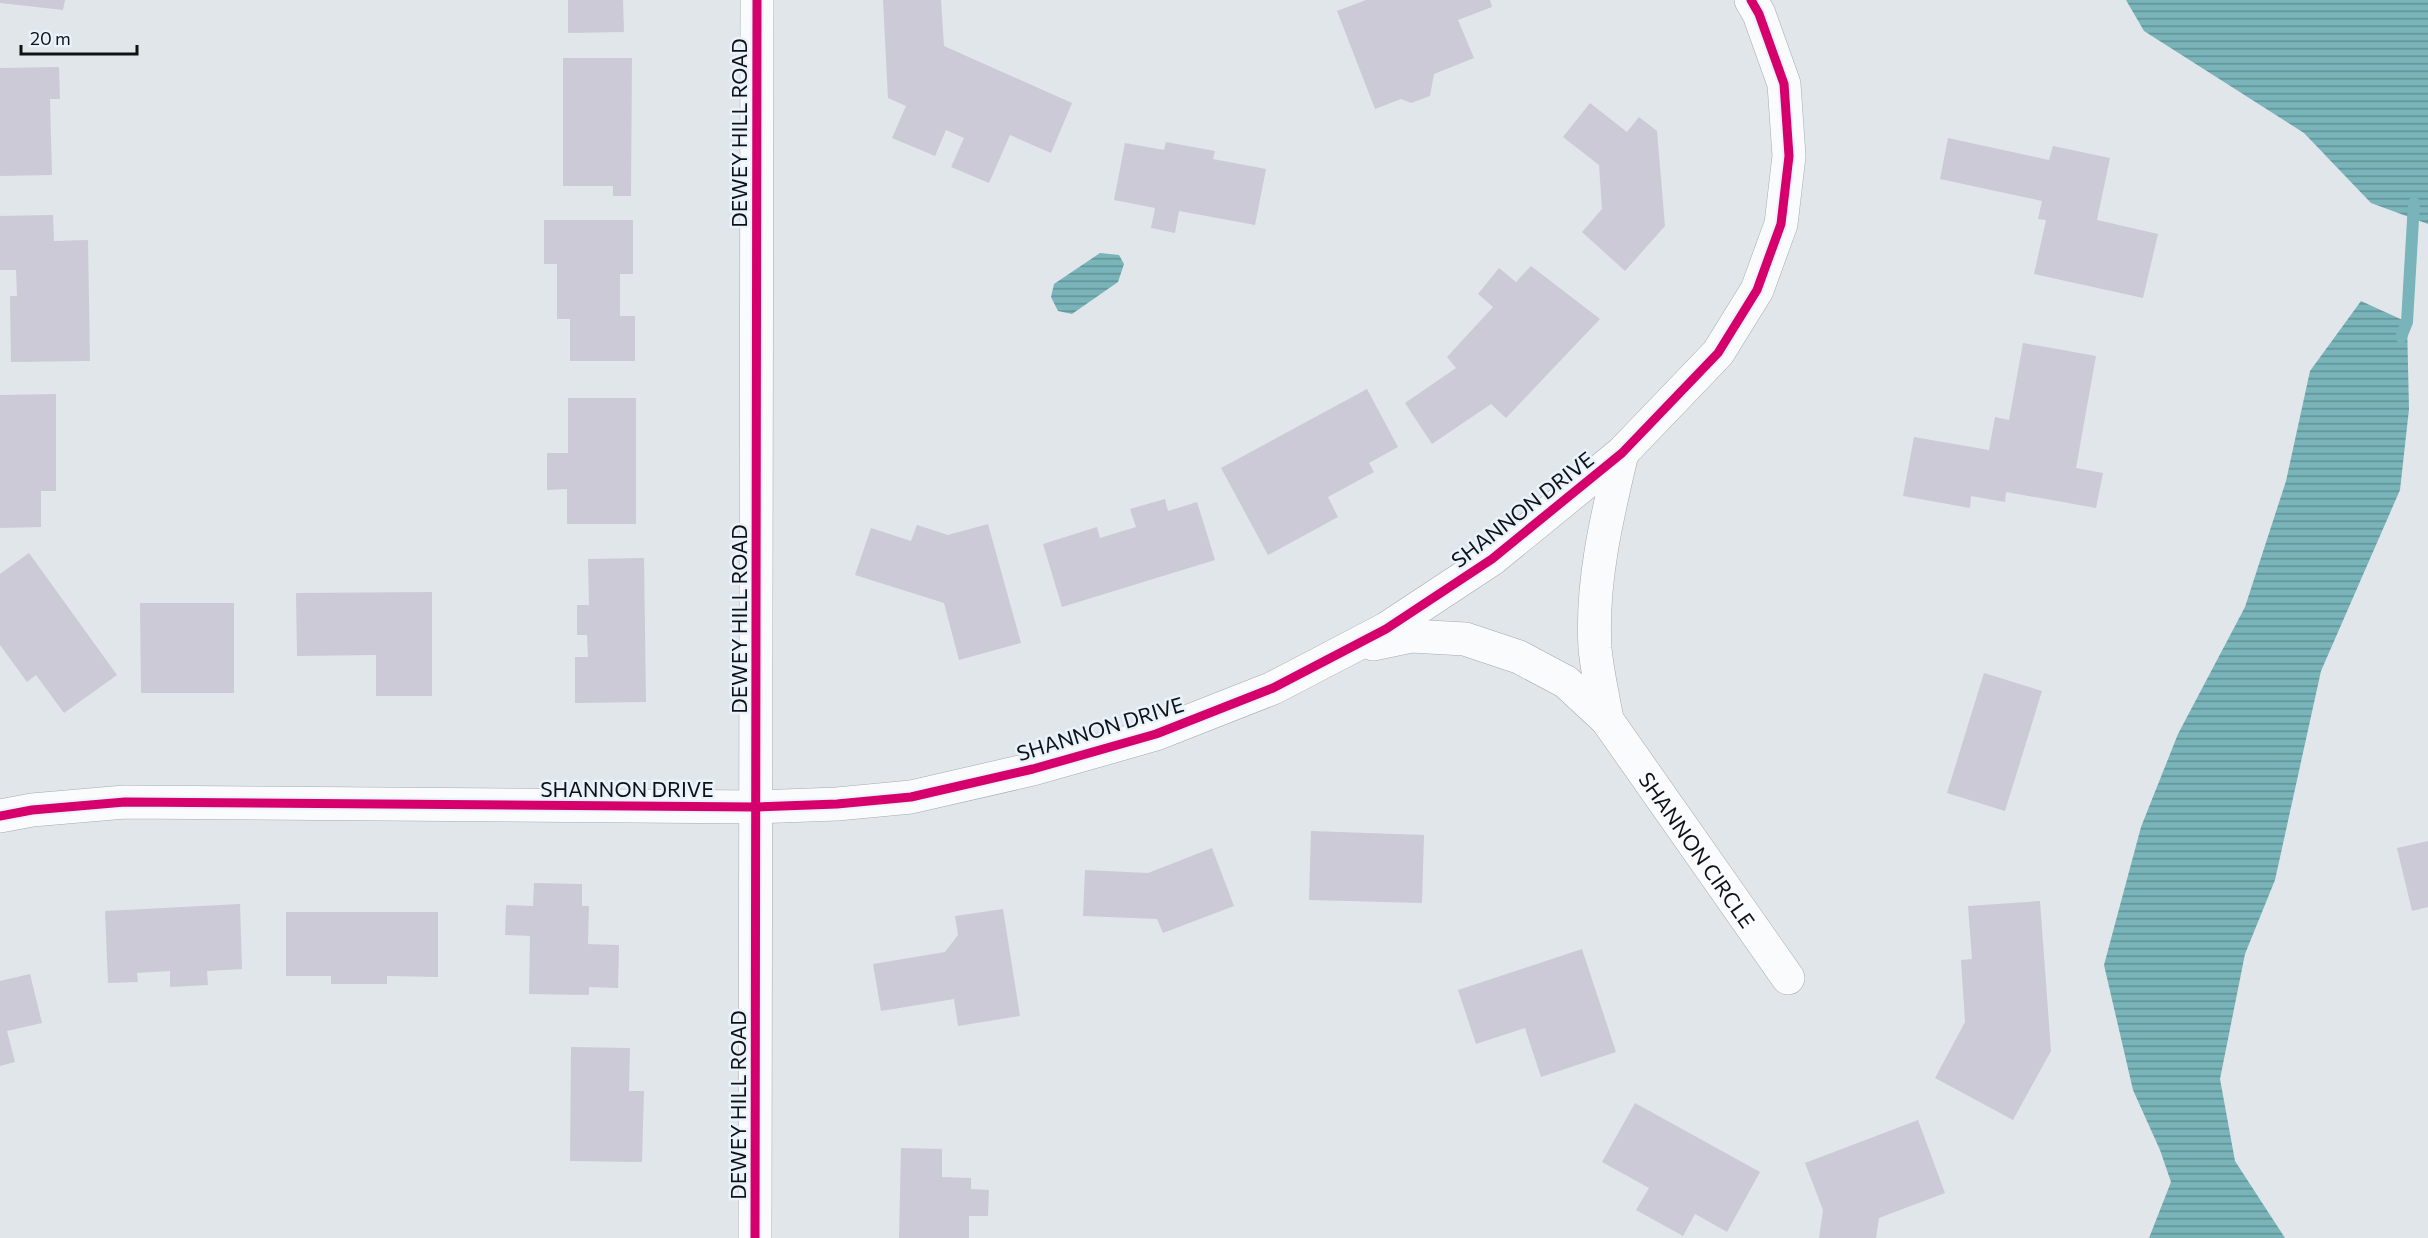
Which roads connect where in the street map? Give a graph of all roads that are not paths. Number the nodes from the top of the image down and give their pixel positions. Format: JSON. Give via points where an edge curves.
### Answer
{"nodes":[{"id":1,"x":757,"y":0,"type":"edge"},
{"id":2,"x":1751,"y":0,"type":"edge"},
{"id":3,"x":1622,"y":453,"type":"junction"},
{"id":4,"x":1356,"y":647,"type":"junction"},
{"id":5,"x":1607,"y":720,"type":"junction"},
{"id":6,"x":756,"y":807,"type":"junction"},
{"id":7,"x":0,"y":816,"type":"edge"},
{"id":8,"x":1788,"y":978,"type":"dead end"},
{"id":9,"x":755,"y":1238,"type":"edge"}],
"edges":[{"from":1,"to":6,"type":"street","name":"DEWEY HILL ROAD"},
{"from":2,"to":3,"type":"street","name":"SHANNON DRIVE","via":[[1784,84],[1789,156],[1782,224],[1757,290],[1718,353]]},
{"from":3,"to":4,"type":"street","name":"SHANNON DRIVE","via":[[1492,559]]},
{"from":3,"to":5,"type":"street","name":"SHANNON CIRCLE","via":[[1606,519],[1596,589],[1595,648]]},
{"from":4,"to":5,"type":"street","name":"SHANNON CIRCLE","via":[[1411,636],[1465,639],[1519,657],[1566,682]]},
{"from":4,"to":6,"type":"street","name":"SHANNON DRIVE","via":[[1273,688],[1156,734],[1033,769],[911,796]]},
{"from":5,"to":8,"type":"street","name":"SHANNON CIRCLE"},
{"from":6,"to":7,"type":"street","name":"SHANNON DRIVE","via":[[124,802]]},
{"from":6,"to":9,"type":"street","name":"DEWEY HILL ROAD"}]}
